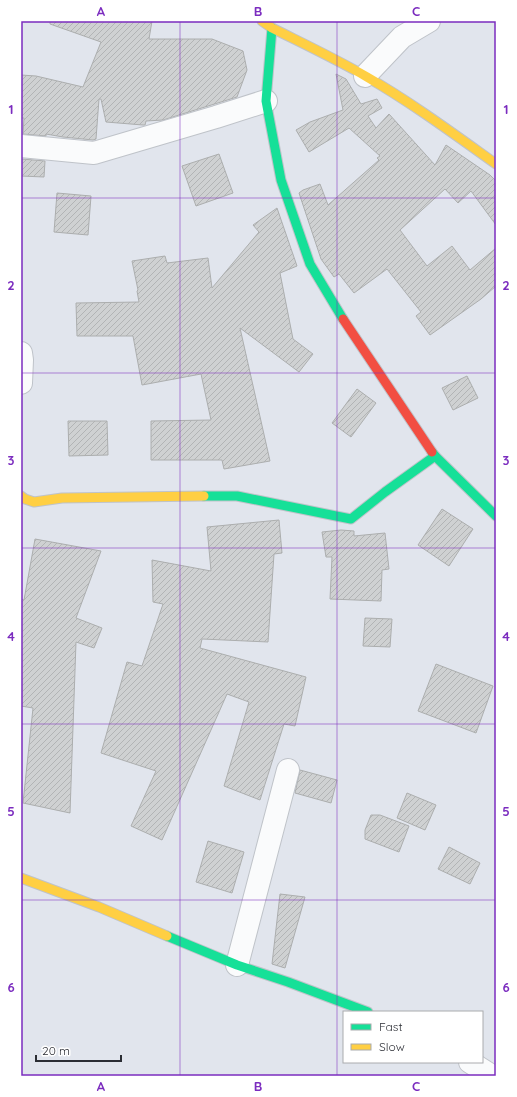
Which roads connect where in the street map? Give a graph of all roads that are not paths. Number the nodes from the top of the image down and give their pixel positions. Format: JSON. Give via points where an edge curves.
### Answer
{"nodes":[{"id":1,"x":262,"y":21,"type":"edge"},
{"id":2,"x":429,"y":21,"type":"edge"},
{"id":3,"x":272,"y":28,"type":"junction"},
{"id":4,"x":365,"y":76,"type":"junction"},
{"id":5,"x":266,"y":101,"type":"junction"},
{"id":6,"x":21,"y":146,"type":"edge"},
{"id":7,"x":496,"y":164,"type":"edge"},
{"id":8,"x":21,"y":353,"type":"edge"},
{"id":9,"x":21,"y":383,"type":"edge"},
{"id":10,"x":435,"y":456,"type":"junction"},
{"id":11,"x":21,"y":496,"type":"edge"},
{"id":12,"x":496,"y":516,"type":"edge"},
{"id":13,"x":288,"y":770,"type":"dead end"},
{"id":14,"x":21,"y":878,"type":"edge"},
{"id":15,"x":237,"y":965,"type":"junction"},
{"id":16,"x":365,"y":1011,"type":"edge"},
{"id":17,"x":472,"y":1063,"type":"edge"},
{"id":18,"x":492,"y":1076,"type":"edge"}],
"edges":[{"from":1,"to":3,"type":"street"},
{"from":2,"to":4,"type":"street","via":[[402,37]]},
{"from":3,"to":4,"type":"street"},
{"from":3,"to":5,"type":"street"},
{"from":4,"to":7,"type":"street","via":[[435,120]]},
{"from":5,"to":6,"type":"street","via":[[94,153]]},
{"from":5,"to":10,"type":"street","via":[[281,180],[310,264],[341,316]]},
{"from":8,"to":9,"type":"street"},
{"from":10,"to":11,"type":"street","via":[[351,519],[237,496],[62,498],[36,502],[24,500]]},
{"from":10,"to":12,"type":"street"},
{"from":13,"to":15,"type":"street"},
{"from":14,"to":15,"type":"street","via":[[99,907]]},
{"from":15,"to":16,"type":"street"},
{"from":17,"to":18,"type":"street"}]}
